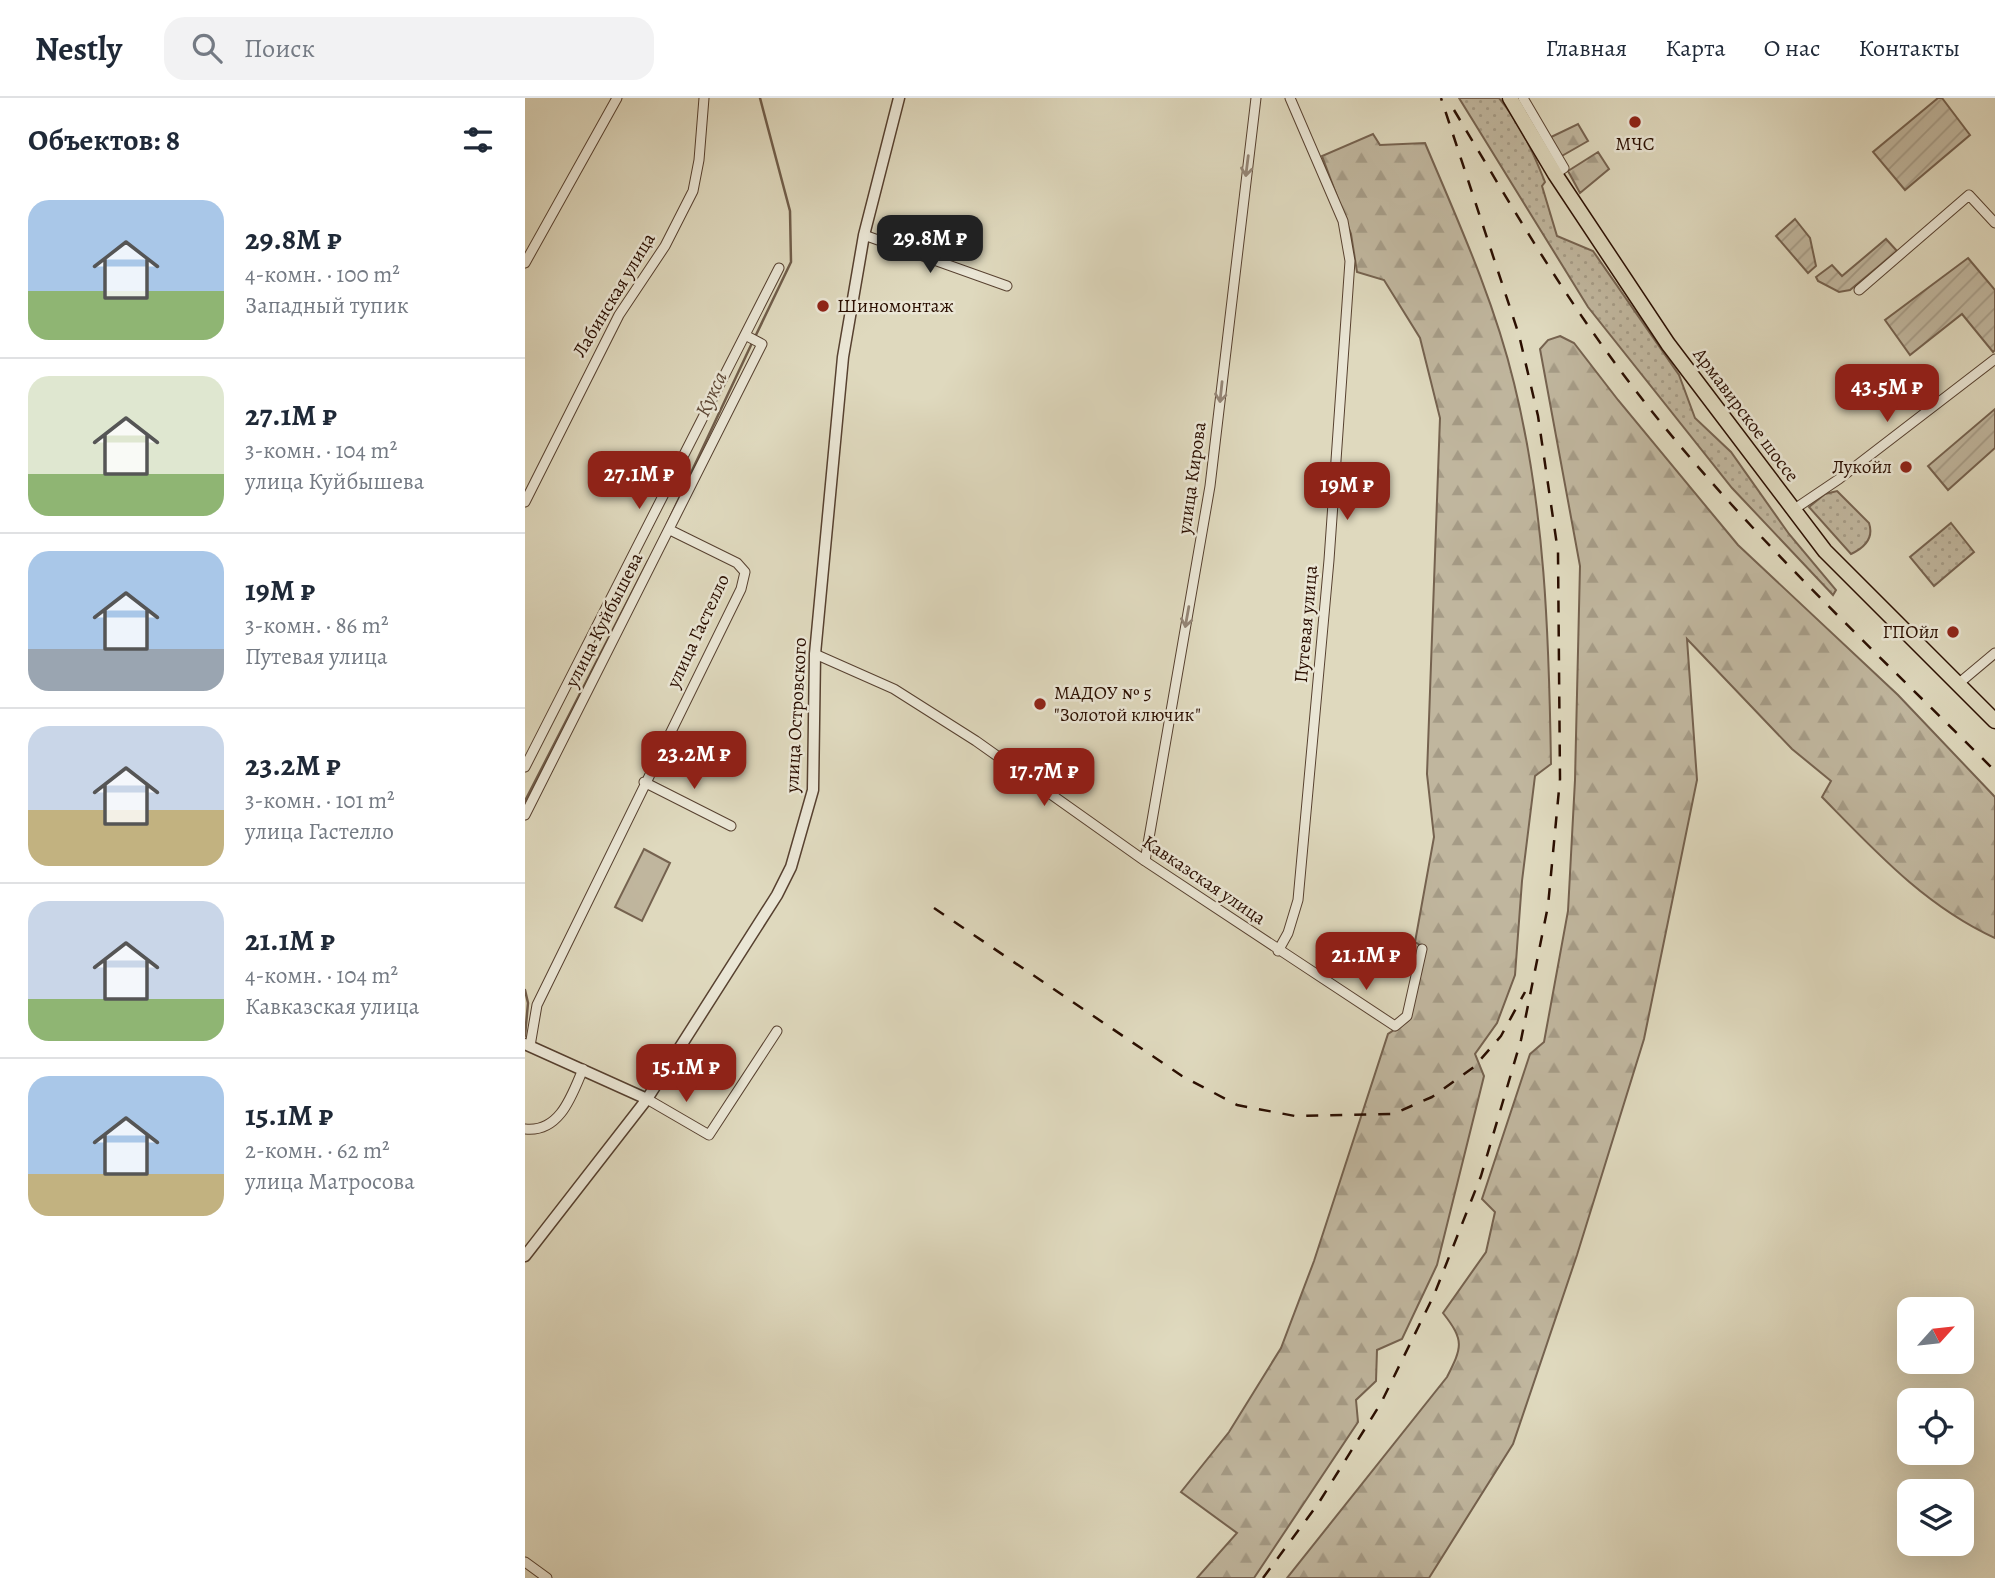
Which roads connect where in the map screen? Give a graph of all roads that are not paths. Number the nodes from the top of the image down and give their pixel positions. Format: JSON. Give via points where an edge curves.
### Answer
{"nodes":[{"id":1,"x":617,"y":98,"type":"edge"},
{"id":2,"x":704,"y":98,"type":"edge"},
{"id":3,"x":899,"y":98,"type":"edge"},
{"id":4,"x":1256,"y":98,"type":"edge"},
{"id":5,"x":1290,"y":98,"type":"edge"},
{"id":6,"x":1514,"y":100,"type":"edge"},
{"id":7,"x":1995,"y":223,"type":"edge"},
{"id":8,"x":863,"y":235,"type":"junction"},
{"id":9,"x":525,"y":263,"type":"edge"},
{"id":10,"x":779,"y":268,"type":"dead end"},
{"id":11,"x":1007,"y":286,"type":"dead end"},
{"id":12,"x":1859,"y":290,"type":"dead end"},
{"id":13,"x":751,"y":338,"type":"junction"},
{"id":14,"x":1995,"y":359,"type":"edge"},
{"id":15,"x":525,"y":502,"type":"edge"},
{"id":16,"x":1793,"y":510,"type":"junction"},
{"id":17,"x":670,"y":530,"type":"junction"},
{"id":18,"x":1995,"y":653,"type":"edge"},
{"id":19,"x":815,"y":654,"type":"junction"},
{"id":20,"x":1958,"y":684,"type":"junction"},
{"id":21,"x":1995,"y":721,"type":"edge"},
{"id":22,"x":525,"y":767,"type":"edge"},
{"id":23,"x":644,"y":782,"type":"junction"},
{"id":24,"x":525,"y":815,"type":"edge"},
{"id":25,"x":731,"y":826,"type":"dead end"},
{"id":26,"x":1145,"y":861,"type":"junction"},
{"id":27,"x":1422,"y":949,"type":"dead end"},
{"id":28,"x":1278,"y":951,"type":"junction"},
{"id":29,"x":777,"y":1031,"type":"dead end"},
{"id":30,"x":527,"y":1045,"type":"edge"},
{"id":31,"x":583,"y":1069,"type":"junction"},
{"id":32,"x":647,"y":1099,"type":"junction"},
{"id":33,"x":525,"y":1129,"type":"edge"},
{"id":34,"x":525,"y":1256,"type":"edge"},
{"id":35,"x":525,"y":1562,"type":"edge"},
{"id":36,"x":547,"y":1578,"type":"edge"}],
"edges":[{"from":1,"to":9,"type":"street"},
{"from":2,"to":15,"type":"street","name":"Лабинская улица","via":[[693,191],[665,246],[619,315]]},
{"from":3,"to":8,"type":"street","name":"улица Островского"},
{"from":4,"to":26,"type":"street","name":"улица Кирова","one_way":true,"via":[[1210,486]]},
{"from":5,"to":28,"type":"street","name":"Путевая улица","via":[[1343,220],[1350,261],[1298,900]]},
{"from":6,"to":16,"type":"main road","name":"Армавирское шоссе","via":[[1555,174],[1668,344]]},
{"from":7,"to":12,"type":"street","via":[[1969,195]]},
{"from":8,"to":11,"type":"street"},
{"from":8,"to":19,"type":"street","name":"улица Островского","via":[[843,357]]},
{"from":10,"to":13,"type":"street","name":"улица Куйбышева"},
{"from":13,"to":17,"type":"street","name":"улица Куйбышева","via":[[762,344]]},
{"from":13,"to":22,"type":"street","name":"улица Куйбышева"},
{"from":14,"to":16,"type":"street"},
{"from":16,"to":20,"type":"main road","name":"Армавирское шоссе","via":[[1845,573]]},
{"from":17,"to":23,"type":"street","name":"улица Гастелло","via":[[737,563],[745,572],[741,589]]},
{"from":17,"to":24,"type":"street","name":"улица Куйбышева"},
{"from":18,"to":20,"type":"street"},
{"from":19,"to":26,"type":"street","name":"Кавказская улица","via":[[918,704]]},
{"from":19,"to":32,"type":"street","name":"улица Островского","via":[[813,790],[791,867]]},
{"from":20,"to":21,"type":"main road","name":"Армавирское шоссе"},
{"from":23,"to":25,"type":"street"},
{"from":23,"to":30,"type":"street","name":"улица Гастелло","via":[[537,1005]]},
{"from":26,"to":28,"type":"street","name":"Кавказская улица"},
{"from":27,"to":28,"type":"street","name":"Кавказская улица","via":[[1407,1016],[1395,1026]]},
{"from":29,"to":32,"type":"street","via":[[709,1135]]},
{"from":30,"to":31,"type":"street"},
{"from":31,"to":32,"type":"street"},
{"from":31,"to":33,"type":"street","via":[[565,1110],[546,1126]]},
{"from":32,"to":34,"type":"street","name":"улица Островского"},
{"from":35,"to":36,"type":"street"}]}
